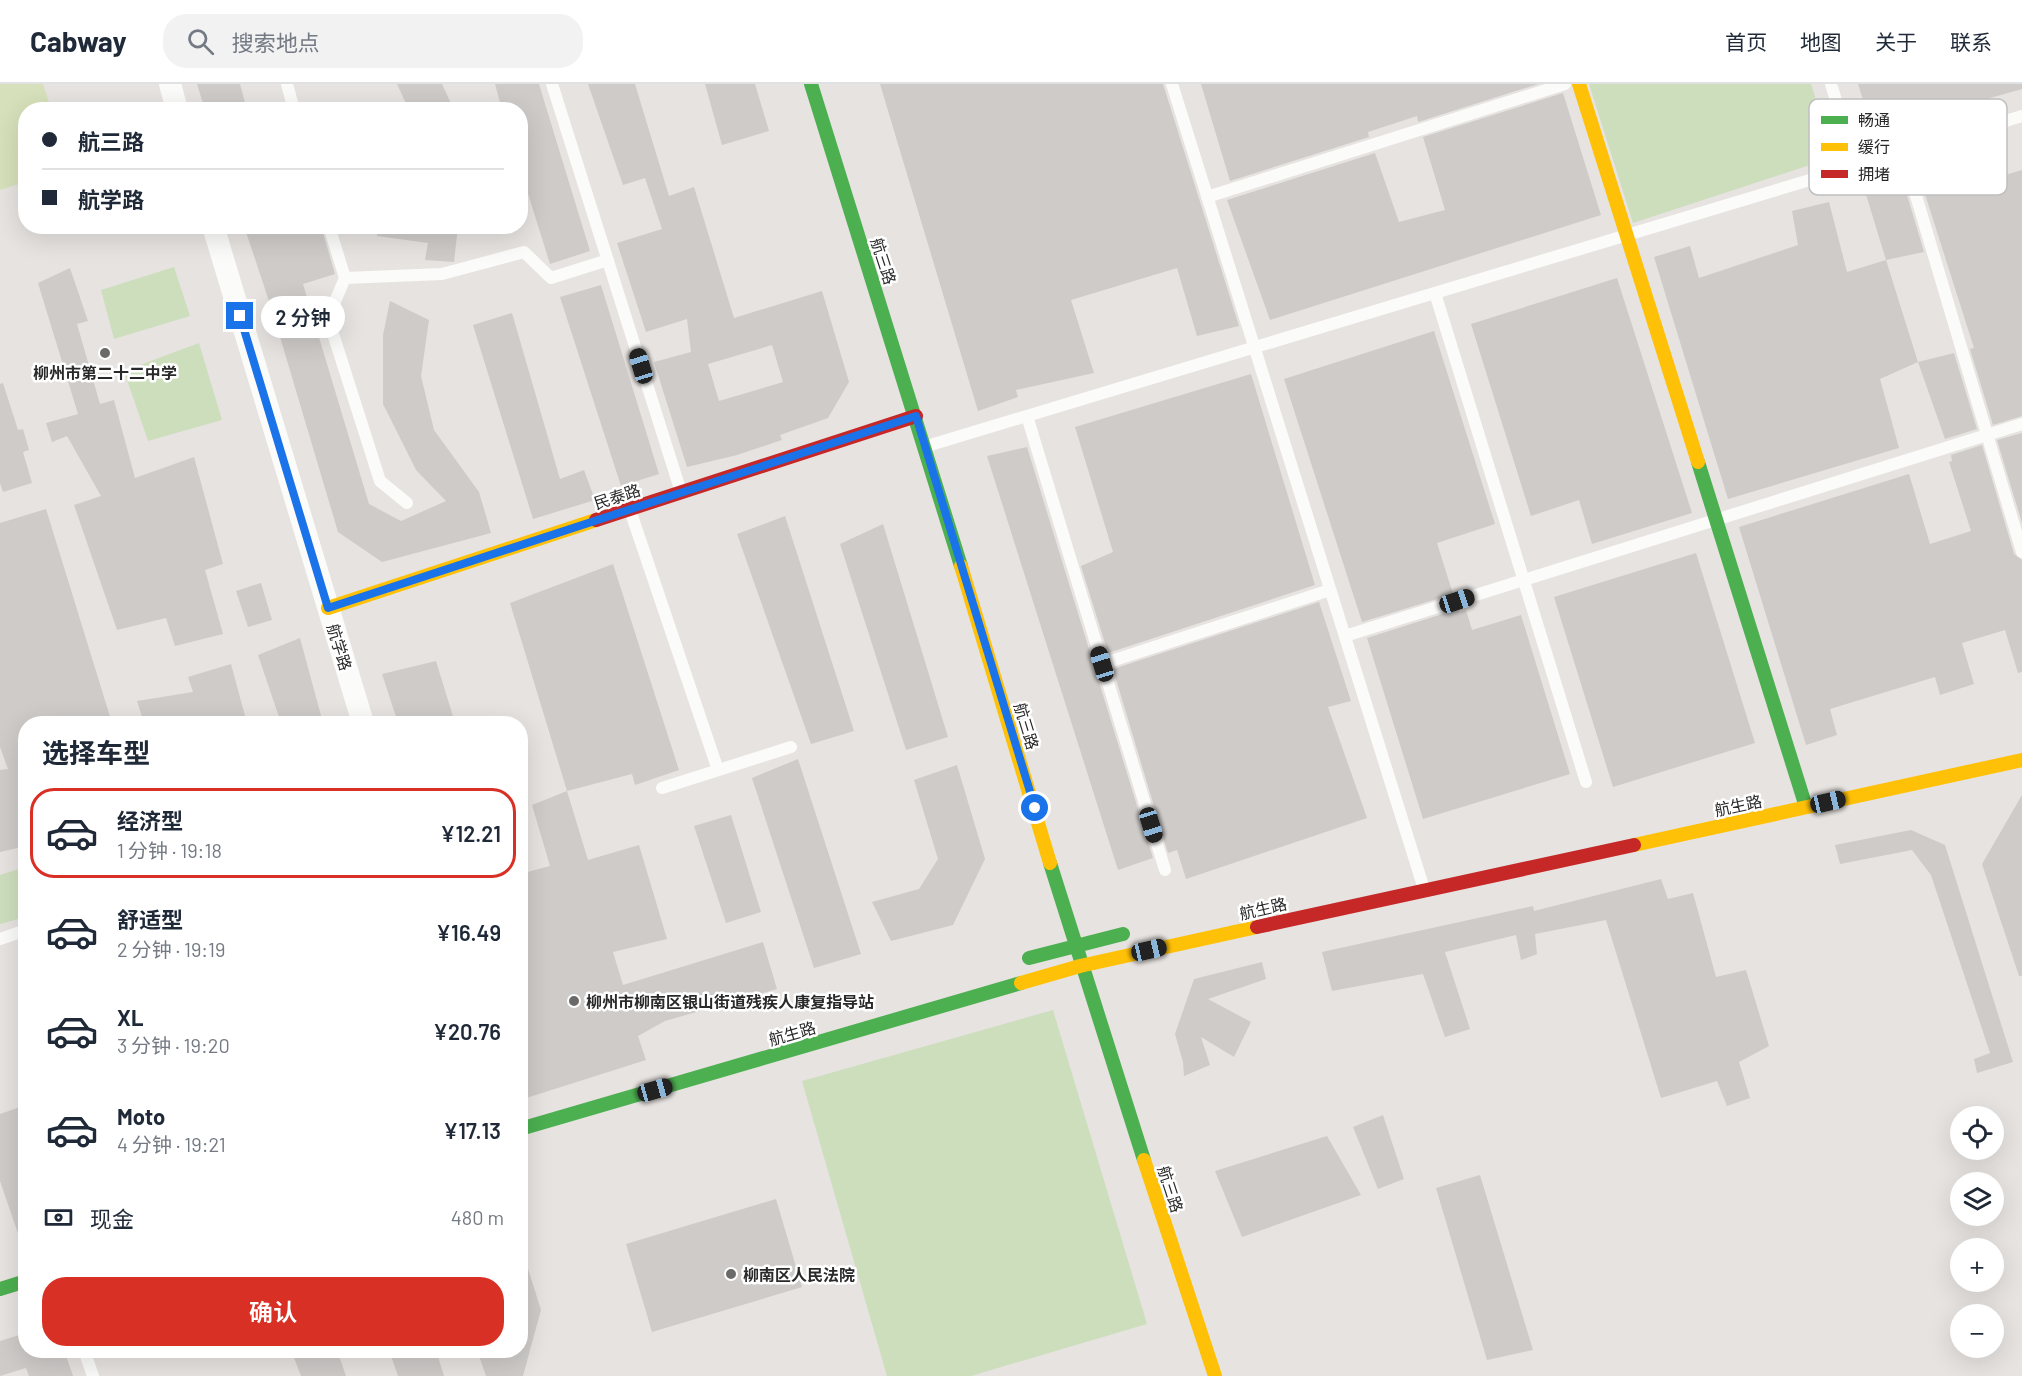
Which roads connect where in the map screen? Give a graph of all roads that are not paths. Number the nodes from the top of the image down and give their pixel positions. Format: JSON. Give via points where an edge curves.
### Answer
{"nodes":[{"id":1,"x":170,"y":84,"type":"edge"},
{"id":2,"x":287,"y":84,"type":"edge"},
{"id":3,"x":552,"y":84,"type":"edge"},
{"id":4,"x":811,"y":84,"type":"edge"},
{"id":5,"x":1172,"y":84,"type":"edge"},
{"id":6,"x":1565,"y":84,"type":"edge"},
{"id":7,"x":1579,"y":84,"type":"edge"},
{"id":8,"x":1831,"y":84,"type":"edge"},
{"id":9,"x":1836,"y":99,"type":"edge"},
{"id":10,"x":175,"y":102,"type":"edge"},
{"id":11,"x":292,"y":102,"type":"edge"},
{"id":12,"x":2022,"y":116,"type":"edge"},
{"id":13,"x":2007,"y":121,"type":"edge"},
{"id":14,"x":1809,"y":180,"type":"edge"},
{"id":15,"x":1916,"y":195,"type":"edge"},
{"id":16,"x":1207,"y":197,"type":"junction"},
{"id":17,"x":215,"y":234,"type":"edge"},
{"id":18,"x":331,"y":234,"type":"edge"},
{"id":19,"x":1626,"y":235,"type":"junction"},
{"id":20,"x":608,"y":260,"type":"junction"},
{"id":21,"x":345,"y":278,"type":"junction"},
{"id":22,"x":1435,"y":293,"type":"junction"},
{"id":23,"x":1254,"y":348,"type":"junction"},
{"id":24,"x":916,"y":416,"type":"junction"},
{"id":25,"x":1027,"y":416,"type":"junction"},
{"id":26,"x":2022,"y":424,"type":"edge"},
{"id":27,"x":1987,"y":435,"type":"junction"},
{"id":28,"x":926,"y":447,"type":"junction"},
{"id":29,"x":681,"y":493,"type":"junction"},
{"id":30,"x":407,"y":503,"type":"dead end"},
{"id":31,"x":630,"y":509,"type":"junction"},
{"id":32,"x":1716,"y":520,"type":"junction"},
{"id":33,"x":2022,"y":552,"type":"edge"},
{"id":34,"x":1524,"y":580,"type":"junction"},
{"id":35,"x":1330,"y":590,"type":"junction"},
{"id":36,"x":328,"y":608,"type":"junction"},
{"id":37,"x":1345,"y":636,"type":"junction"},
{"id":38,"x":1102,"y":664,"type":"junction"},
{"id":39,"x":361,"y":716,"type":"edge"},
{"id":40,"x":791,"y":747,"type":"dead end"},
{"id":41,"x":2022,"y":760,"type":"edge"},
{"id":42,"x":718,"y":770,"type":"junction"},
{"id":43,"x":1586,"y":782,"type":"dead end"},
{"id":44,"x":662,"y":788,"type":"dead end"},
{"id":45,"x":1806,"y":807,"type":"junction"},
{"id":46,"x":1165,"y":870,"type":"dead end"},
{"id":47,"x":1424,"y":889,"type":"junction"},
{"id":48,"x":1133,"y":932,"type":"dead end"},
{"id":49,"x":18,"y":933,"type":"edge"},
{"id":50,"x":0,"y":939,"type":"edge"},
{"id":51,"x":1075,"y":944,"type":"junction"},
{"id":52,"x":1019,"y":961,"type":"dead end"},
{"id":53,"x":1080,"y":966,"type":"junction"},
{"id":54,"x":528,"y":1127,"type":"edge"},
{"id":55,"x":18,"y":1283,"type":"edge"},
{"id":56,"x":0,"y":1289,"type":"edge"},
{"id":57,"x":87,"y":1358,"type":"edge"},
{"id":58,"x":93,"y":1376,"type":"edge"},
{"id":59,"x":1215,"y":1376,"type":"edge"}],
"edges":[{"from":1,"to":10,"type":"street"},
{"from":2,"to":11,"type":"lane"},
{"from":3,"to":20,"type":"lane"},
{"from":4,"to":24,"type":"street","name":"航三路"},
{"from":5,"to":16,"type":"lane"},
{"from":6,"to":16,"type":"lane"},
{"from":7,"to":19,"type":"street"},
{"from":8,"to":9,"type":"lane"},
{"from":12,"to":13,"type":"lane"},
{"from":14,"to":19,"type":"lane"},
{"from":15,"to":27,"type":"lane"},
{"from":16,"to":23,"type":"lane"},
{"from":17,"to":36,"type":"street","name":"航学路"},
{"from":18,"to":21,"type":"lane"},
{"from":19,"to":22,"type":"lane"},
{"from":19,"to":32,"type":"street"},
{"from":20,"to":21,"type":"lane","via":[[551,278],[524,252],[442,274]]},
{"from":20,"to":29,"type":"lane"},
{"from":21,"to":30,"type":"lane","via":[[328,318],[380,481]]},
{"from":22,"to":23,"type":"lane"},
{"from":22,"to":34,"type":"lane"},
{"from":23,"to":25,"type":"lane"},
{"from":23,"to":35,"type":"lane"},
{"from":24,"to":28,"type":"street","name":"航三路"},
{"from":24,"to":29,"type":"street","name":"民泰路"},
{"from":25,"to":28,"type":"lane"},
{"from":25,"to":38,"type":"lane"},
{"from":26,"to":27,"type":"lane"},
{"from":27,"to":32,"type":"lane"},
{"from":27,"to":33,"type":"lane"},
{"from":28,"to":51,"type":"street","name":"航三路"},
{"from":29,"to":31,"type":"street","name":"民泰路"},
{"from":31,"to":36,"type":"street","name":"民泰路"},
{"from":31,"to":42,"type":"lane"},
{"from":32,"to":34,"type":"lane"},
{"from":32,"to":45,"type":"street"},
{"from":34,"to":37,"type":"lane"},
{"from":34,"to":43,"type":"lane"},
{"from":35,"to":37,"type":"lane"},
{"from":35,"to":38,"type":"lane"},
{"from":36,"to":39,"type":"street","name":"航学路"},
{"from":37,"to":47,"type":"lane"},
{"from":38,"to":46,"type":"lane"},
{"from":40,"to":42,"type":"lane"},
{"from":41,"to":45,"type":"street","name":"航生路"},
{"from":42,"to":44,"type":"lane"},
{"from":45,"to":47,"type":"street","name":"航生路"},
{"from":47,"to":53,"type":"street","name":"航生路"},
{"from":48,"to":51,"type":"street"},
{"from":49,"to":50,"type":"lane"},
{"from":51,"to":52,"type":"street"},
{"from":51,"to":53,"type":"street","name":"航三路"},
{"from":53,"to":54,"type":"street","name":"航生路"},
{"from":53,"to":59,"type":"street","name":"航三路"},
{"from":55,"to":56,"type":"street"},
{"from":57,"to":58,"type":"lane"}]}
